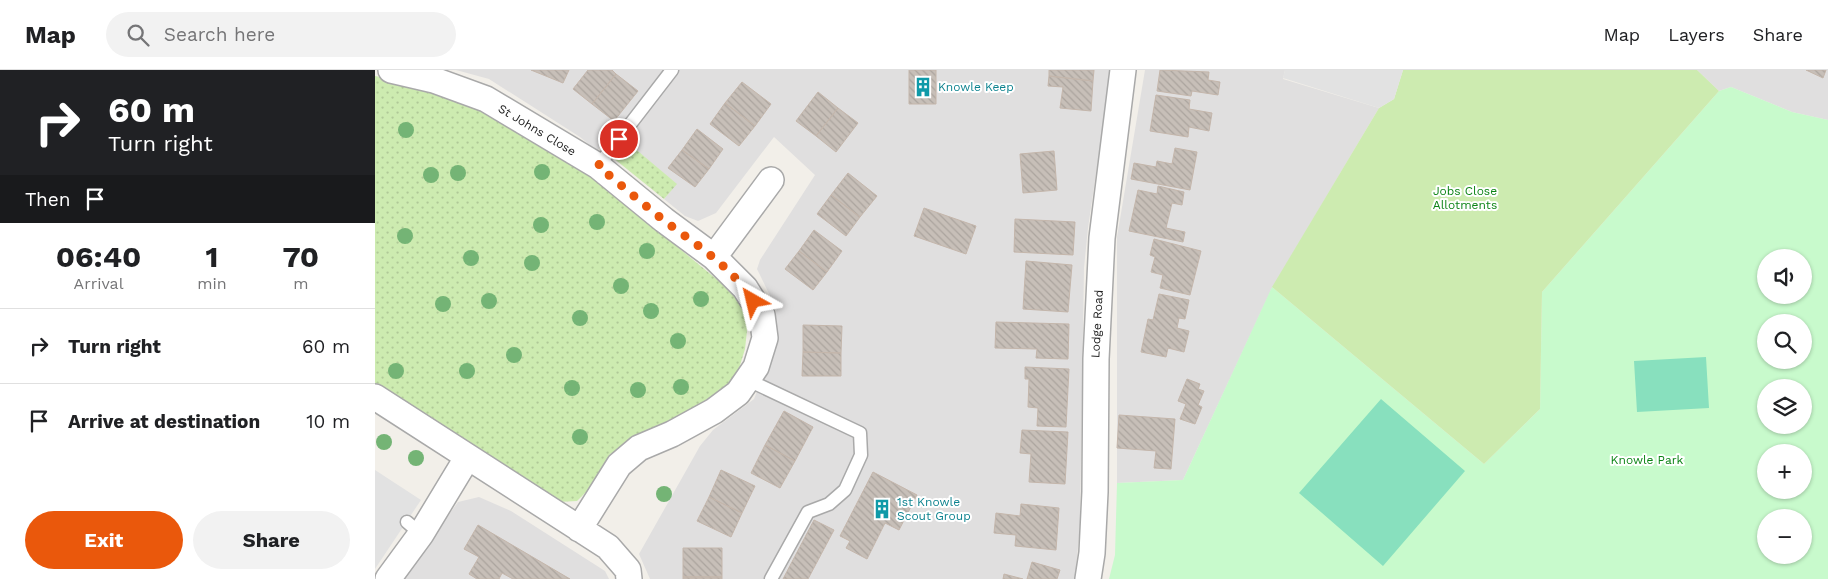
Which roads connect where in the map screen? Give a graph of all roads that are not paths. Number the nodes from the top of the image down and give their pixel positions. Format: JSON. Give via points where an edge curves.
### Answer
{"nodes":[{"id":1,"x":391,"y":70,"type":"edge"},
{"id":2,"x":672,"y":70,"type":"edge"},
{"id":3,"x":1123,"y":70,"type":"edge"},
{"id":4,"x":598,"y":166,"type":"junction"},
{"id":5,"x":771,"y":180,"type":"dead end"},
{"id":6,"x":714,"y":257,"type":"junction"},
{"id":7,"x":748,"y":380,"type":"junction"},
{"id":8,"x":375,"y":397,"type":"edge"},
{"id":9,"x":467,"y":458,"type":"junction"},
{"id":10,"x":579,"y":529,"type":"junction"},
{"id":11,"x":388,"y":579,"type":"edge"},
{"id":12,"x":629,"y":579,"type":"edge"},
{"id":13,"x":771,"y":579,"type":"edge"},
{"id":14,"x":1088,"y":579,"type":"edge"}],
"edges":[{"from":1,"to":4,"type":"street","name":"St Johns Close","via":[[434,80],[486,99]]},
{"from":2,"to":4,"type":"lane"},
{"from":3,"to":14,"type":"street","name":"Lodge Road","via":[[1101,238],[1095,492]]},
{"from":4,"to":6,"type":"street","name":"St Johns Close"},
{"from":5,"to":6,"type":"street"},
{"from":6,"to":7,"type":"street","name":"St Johns Close","via":[[745,288],[762,315],[765,338],[756,367]]},
{"from":7,"to":10,"type":"street","name":"St Johns Close","via":[[738,393],[714,411],[639,448],[619,465]]},
{"from":7,"to":13,"type":"lane","via":[[860,433],[861,455],[845,490],[829,504],[808,512]]},
{"from":8,"to":9,"type":"street"},
{"from":9,"to":10,"type":"street"},
{"from":9,"to":11,"type":"street","via":[[414,528]]},
{"from":10,"to":12,"type":"street","via":[[608,547],[628,570]]}]}
